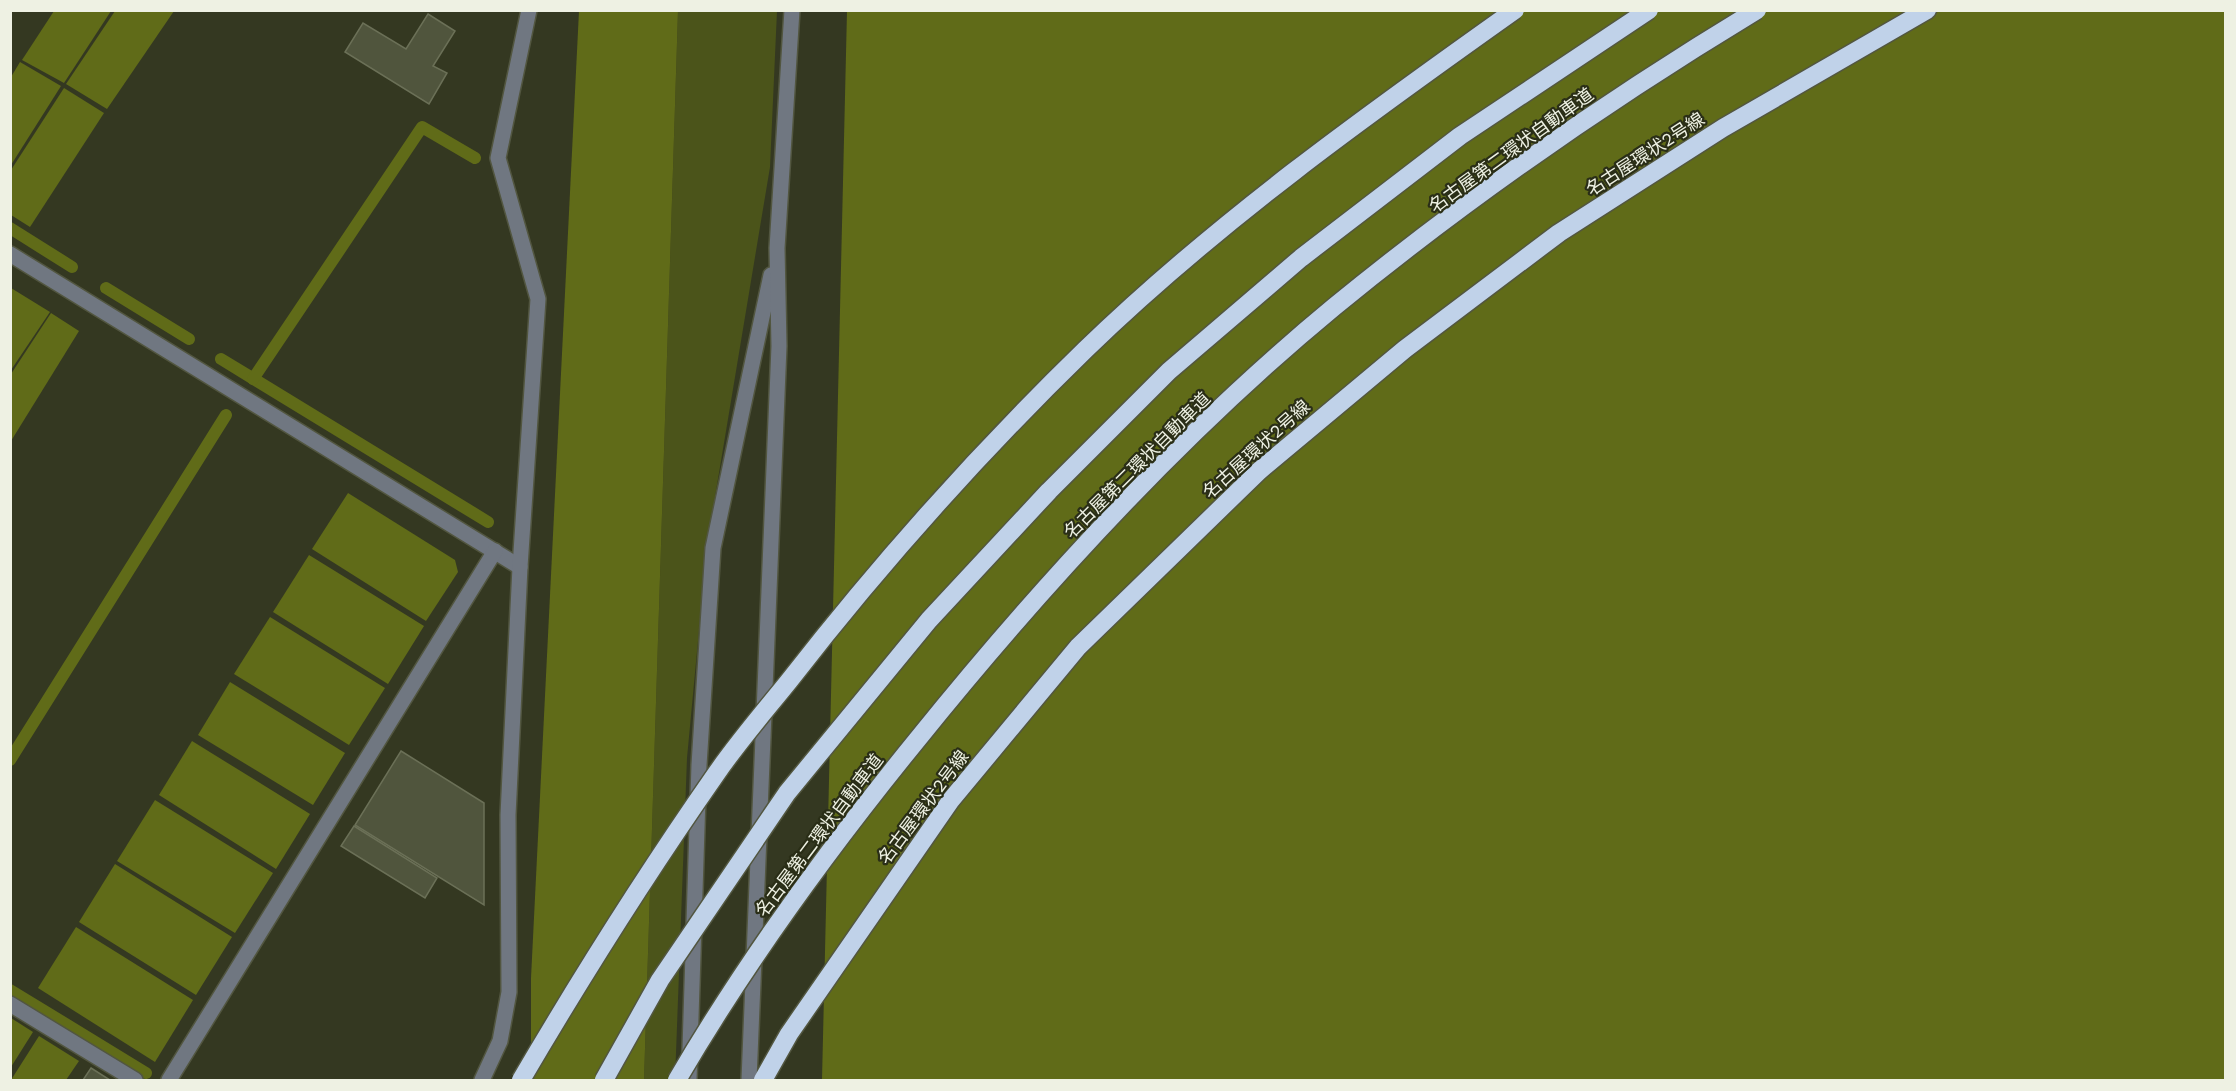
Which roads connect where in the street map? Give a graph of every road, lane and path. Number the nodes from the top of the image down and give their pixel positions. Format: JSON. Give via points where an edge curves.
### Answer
{"nodes":[{"id":1,"x":529,"y":10,"type":"edge"},
{"id":2,"x":792,"y":10,"type":"edge"},
{"id":3,"x":1515,"y":10,"type":"edge"},
{"id":4,"x":1649,"y":10,"type":"edge"},
{"id":5,"x":1757,"y":10,"type":"edge"},
{"id":6,"x":1927,"y":10,"type":"edge"},
{"id":7,"x":777,"y":249,"type":"junction"},
{"id":8,"x":10,"y":254,"type":"edge"},
{"id":9,"x":495,"y":551,"type":"junction"},
{"id":10,"x":520,"y":567,"type":"junction"},
{"id":11,"x":10,"y":1004,"type":"edge"},
{"id":12,"x":135,"y":1080,"type":"edge"},
{"id":13,"x":169,"y":1080,"type":"edge"},
{"id":14,"x":482,"y":1080,"type":"edge"},
{"id":15,"x":521,"y":1080,"type":"edge"},
{"id":16,"x":604,"y":1080,"type":"edge"},
{"id":17,"x":677,"y":1080,"type":"edge"},
{"id":18,"x":689,"y":1080,"type":"edge"},
{"id":19,"x":749,"y":1080,"type":"edge"},
{"id":20,"x":763,"y":1080,"type":"edge"}],
"edges":[{"from":1,"to":10,"type":"street","via":[[498,158],[538,299]]},
{"from":2,"to":7,"type":"street"},
{"from":3,"to":15,"type":"highway","bridge":true,"via":[[1379,106],[1207,242],[1086,348],[977,461],[853,599],[717,772],[573,991]]},
{"from":4,"to":16,"type":"highway","name":"名古屋第二環状自動車道","bridge":true,"via":[[1460,136],[1301,258],[1169,371],[1049,491],[929,620],[787,793],[660,980]]},
{"from":5,"to":17,"type":"highway","name":"名古屋第二環状自動車道","bridge":true,"via":[[1680,57],[1500,180],[1334,308],[1212,416],[1098,532],[981,660],[850,823],[719,1008]]},
{"from":6,"to":20,"type":"highway","name":"名古屋環状2号線","via":[[1723,128],[1559,233],[1405,349],[1259,471],[1078,647],[951,800],[789,1034]]},
{"from":7,"to":18,"type":"street","via":[[713,548],[699,765]]},
{"from":7,"to":19,"type":"street","via":[[779,346]]},
{"from":8,"to":9,"type":"street"},
{"from":9,"to":10,"type":"street"},
{"from":9,"to":13,"type":"street"},
{"from":10,"to":14,"type":"street","via":[[508,815],[509,992],[500,1041]]},
{"from":11,"to":12,"type":"street"}]}
